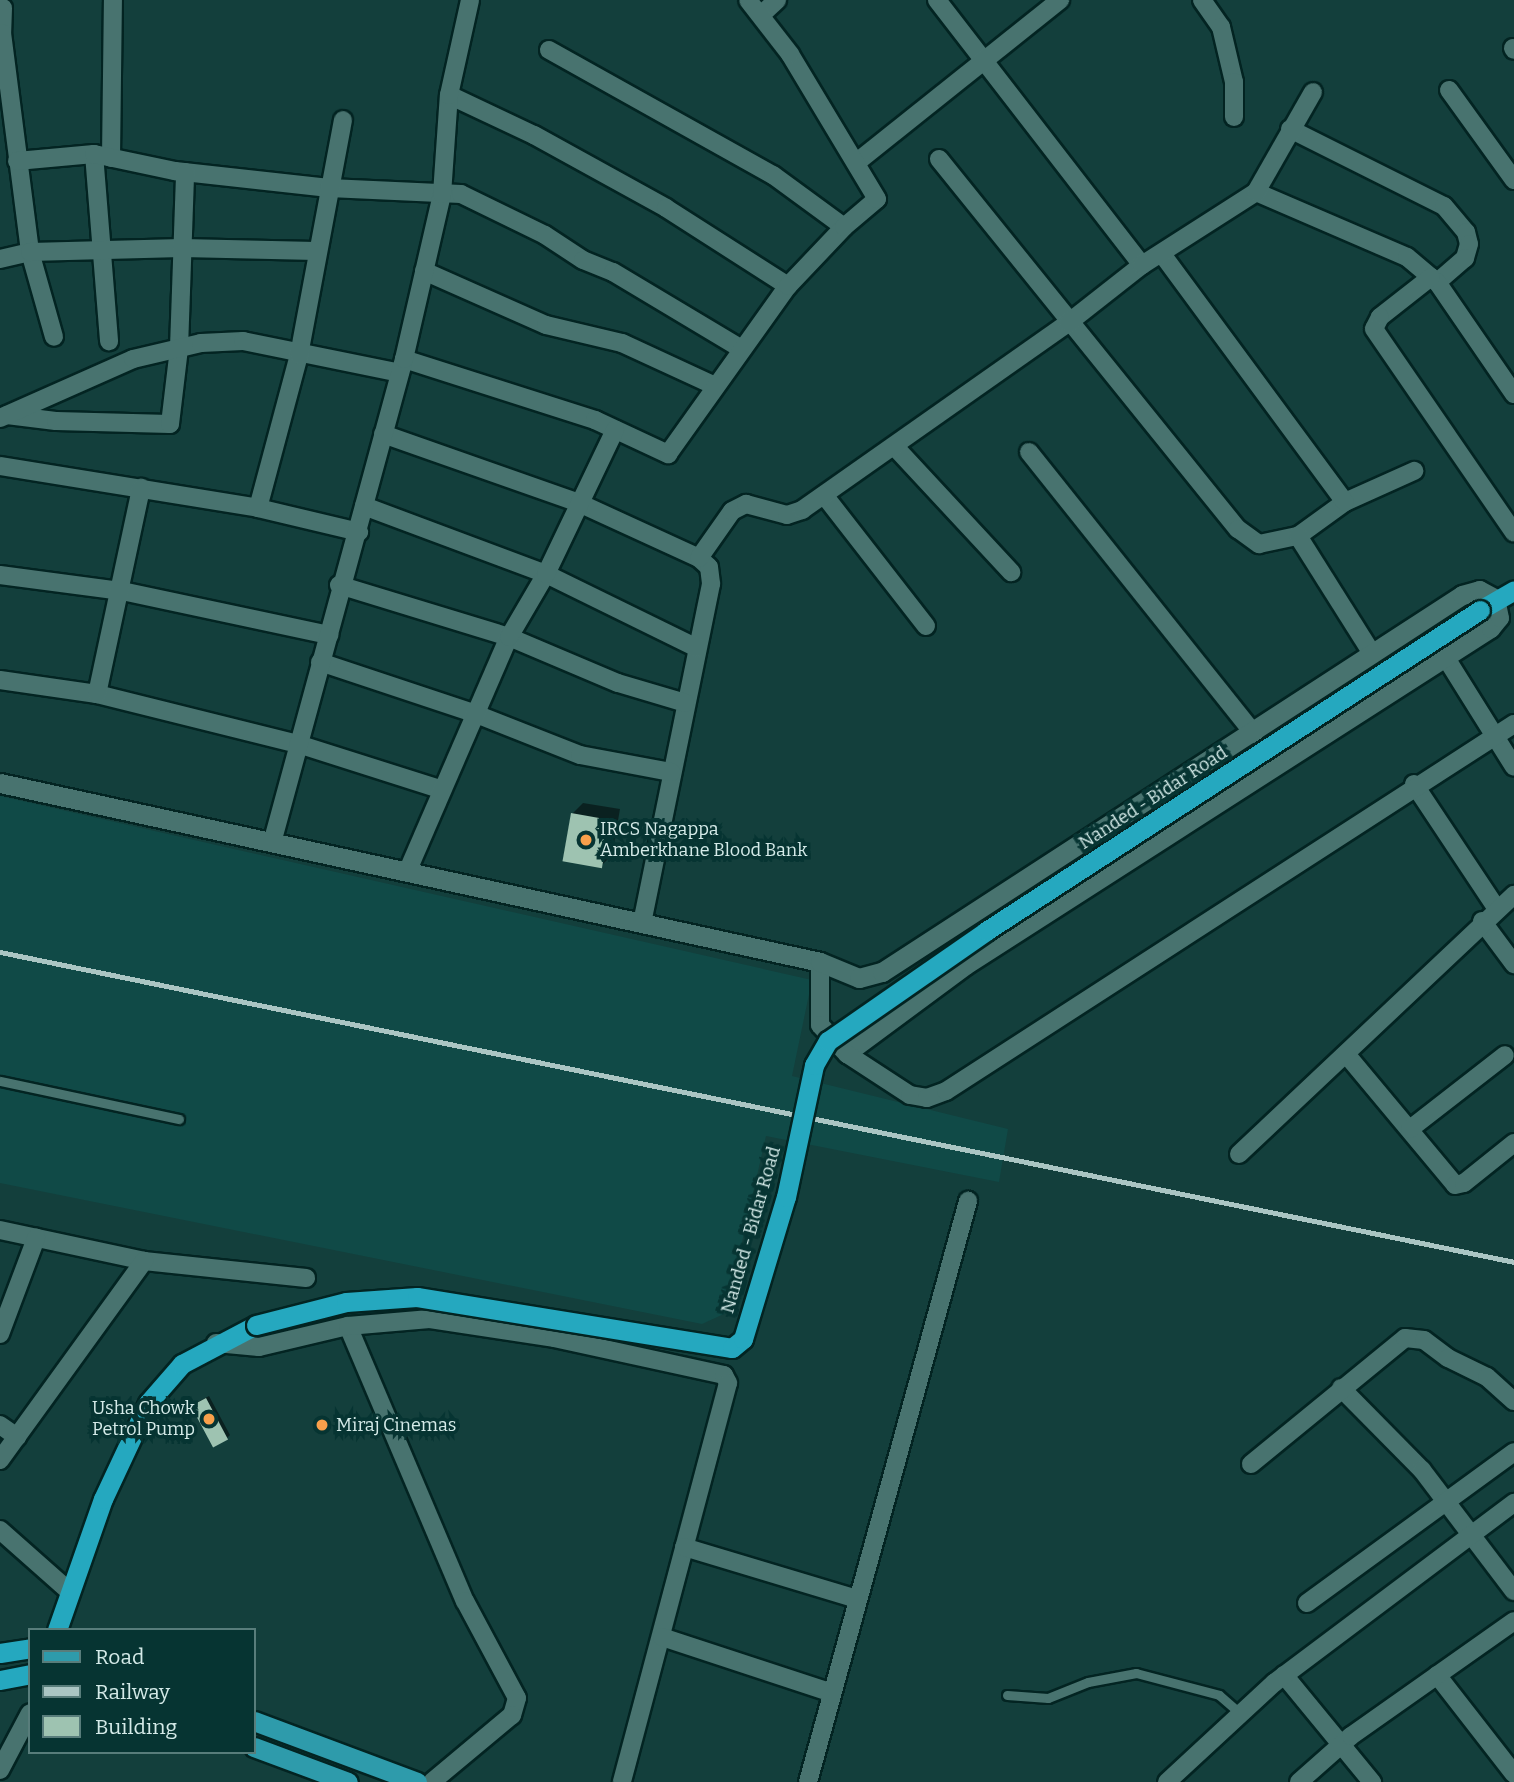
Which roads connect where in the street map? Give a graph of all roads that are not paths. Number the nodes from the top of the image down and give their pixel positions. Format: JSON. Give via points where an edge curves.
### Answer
{"nodes":[{"id":1,"x":113,"y":0,"type":"edge"},
{"id":2,"x":470,"y":0,"type":"edge"},
{"id":3,"x":748,"y":0,"type":"edge"},
{"id":4,"x":777,"y":0,"type":"edge"},
{"id":5,"x":937,"y":0,"type":"edge"},
{"id":6,"x":1060,"y":0,"type":"edge"},
{"id":7,"x":1202,"y":0,"type":"edge"},
{"id":8,"x":3,"y":8,"type":"dead end"},
{"id":9,"x":761,"y":15,"type":"junction"},
{"id":10,"x":549,"y":50,"type":"dead end"},
{"id":11,"x":984,"y":58,"type":"junction"},
{"id":12,"x":1449,"y":90,"type":"dead end"},
{"id":13,"x":1313,"y":92,"type":"dead end"},
{"id":14,"x":449,"y":95,"type":"junction"},
{"id":15,"x":6,"y":117,"type":"edge"},
{"id":16,"x":1234,"y":117,"type":"dead end"},
{"id":17,"x":343,"y":120,"type":"dead end"},
{"id":18,"x":1290,"y":130,"type":"junction"},
{"id":19,"x":103,"y":156,"type":"junction"},
{"id":20,"x":939,"y":159,"type":"dead end"},
{"id":21,"x":17,"y":161,"type":"junction"},
{"id":22,"x":858,"y":162,"type":"junction"},
{"id":23,"x":185,"y":172,"type":"junction"},
{"id":24,"x":1514,"y":180,"type":"edge"},
{"id":25,"x":329,"y":188,"type":"junction"},
{"id":26,"x":1256,"y":191,"type":"junction"},
{"id":27,"x":442,"y":194,"type":"junction"},
{"id":28,"x":844,"y":227,"type":"junction"},
{"id":29,"x":182,"y":248,"type":"junction"},
{"id":30,"x":102,"y":250,"type":"junction"},
{"id":31,"x":316,"y":251,"type":"junction"},
{"id":32,"x":30,"y":252,"type":"junction"},
{"id":33,"x":1162,"y":254,"type":"junction"},
{"id":34,"x":0,"y":259,"type":"edge"},
{"id":35,"x":1142,"y":265,"type":"junction"},
{"id":36,"x":424,"y":271,"type":"junction"},
{"id":37,"x":1434,"y":280,"type":"junction"},
{"id":38,"x":788,"y":286,"type":"junction"},
{"id":39,"x":1068,"y":323,"type":"junction"},
{"id":40,"x":54,"y":337,"type":"dead end"},
{"id":41,"x":109,"y":341,"type":"dead end"},
{"id":42,"x":179,"y":348,"type":"junction"},
{"id":43,"x":740,"y":348,"type":"junction"},
{"id":44,"x":299,"y":355,"type":"junction"},
{"id":45,"x":402,"y":366,"type":"junction"},
{"id":46,"x":713,"y":385,"type":"junction"},
{"id":47,"x":1514,"y":394,"type":"edge"},
{"id":48,"x":4,"y":416,"type":"edge"},
{"id":49,"x":615,"y":430,"type":"junction"},
{"id":50,"x":383,"y":434,"type":"junction"},
{"id":51,"x":895,"y":447,"type":"junction"},
{"id":52,"x":1029,"y":452,"type":"dead end"},
{"id":53,"x":0,"y":466,"type":"edge"},
{"id":54,"x":1413,"y":471,"type":"dead end"},
{"id":55,"x":141,"y":488,"type":"junction"},
{"id":56,"x":824,"y":495,"type":"junction"},
{"id":57,"x":1345,"y":502,"type":"junction"},
{"id":58,"x":579,"y":503,"type":"junction"},
{"id":59,"x":364,"y":506,"type":"junction"},
{"id":60,"x":258,"y":508,"type":"junction"},
{"id":61,"x":359,"y":533,"type":"junction"},
{"id":62,"x":1514,"y":533,"type":"edge"},
{"id":63,"x":1298,"y":536,"type":"junction"},
{"id":64,"x":699,"y":558,"type":"junction"},
{"id":65,"x":1011,"y":572,"type":"dead end"},
{"id":66,"x":546,"y":574,"type":"junction"},
{"id":67,"x":0,"y":575,"type":"edge"},
{"id":68,"x":339,"y":585,"type":"junction"},
{"id":69,"x":122,"y":591,"type":"junction"},
{"id":70,"x":1501,"y":595,"type":"edge"},
{"id":71,"x":926,"y":625,"type":"dead end"},
{"id":72,"x":329,"y":635,"type":"junction"},
{"id":73,"x":509,"y":637,"type":"junction"},
{"id":74,"x":697,"y":648,"type":"junction"},
{"id":75,"x":1371,"y":653,"type":"junction"},
{"id":76,"x":1446,"y":658,"type":"junction"},
{"id":77,"x":320,"y":662,"type":"junction"},
{"id":78,"x":0,"y":680,"type":"edge"},
{"id":79,"x":97,"y":694,"type":"junction"},
{"id":80,"x":685,"y":703,"type":"junction"},
{"id":81,"x":476,"y":714,"type":"junction"},
{"id":82,"x":1514,"y":724,"type":"edge"},
{"id":83,"x":1254,"y":734,"type":"junction"},
{"id":84,"x":1494,"y":738,"type":"junction"},
{"id":85,"x":298,"y":744,"type":"junction"},
{"id":86,"x":1514,"y":767,"type":"edge"},
{"id":87,"x":671,"y":772,"type":"junction"},
{"id":88,"x":0,"y":783,"type":"edge"},
{"id":89,"x":1414,"y":784,"type":"junction"},
{"id":90,"x":440,"y":789,"type":"junction"},
{"id":91,"x":272,"y":843,"type":"junction"},
{"id":92,"x":408,"y":870,"type":"junction"},
{"id":93,"x":1514,"y":895,"type":"edge"},
{"id":94,"x":1497,"y":909,"type":"junction"},
{"id":95,"x":642,"y":922,"type":"junction"},
{"id":96,"x":1482,"y":922,"type":"junction"},
{"id":97,"x":820,"y":962,"type":"junction"},
{"id":98,"x":1514,"y":964,"type":"edge"},
{"id":99,"x":847,"y":1054,"type":"junction"},
{"id":100,"x":1346,"y":1054,"type":"junction"},
{"id":101,"x":1504,"y":1055,"type":"dead end"},
{"id":102,"x":0,"y":1081,"type":"edge"},
{"id":103,"x":179,"y":1119,"type":"dead end"},
{"id":104,"x":1410,"y":1129,"type":"junction"},
{"id":105,"x":1514,"y":1143,"type":"edge"},
{"id":106,"x":1239,"y":1154,"type":"dead end"},
{"id":107,"x":968,"y":1201,"type":"dead end"},
{"id":108,"x":0,"y":1230,"type":"edge"},
{"id":109,"x":36,"y":1238,"type":"junction"},
{"id":110,"x":144,"y":1261,"type":"junction"},
{"id":111,"x":306,"y":1278,"type":"dead end"},
{"id":112,"x":8,"y":1297,"type":"edge"},
{"id":113,"x":348,"y":1325,"type":"junction"},
{"id":114,"x":0,"y":1334,"type":"edge"},
{"id":115,"x":216,"y":1343,"type":"junction"},
{"id":116,"x":1341,"y":1388,"type":"junction"},
{"id":117,"x":1514,"y":1401,"type":"edge"},
{"id":118,"x":0,"y":1425,"type":"edge"},
{"id":119,"x":17,"y":1437,"type":"junction"},
{"id":120,"x":1514,"y":1452,"type":"edge"},
{"id":121,"x":0,"y":1460,"type":"edge"},
{"id":122,"x":1251,"y":1464,"type":"dead end"},
{"id":123,"x":1446,"y":1501,"type":"junction"},
{"id":124,"x":1514,"y":1503,"type":"edge"},
{"id":125,"x":0,"y":1530,"type":"edge"},
{"id":126,"x":1470,"y":1534,"type":"junction"},
{"id":127,"x":684,"y":1547,"type":"junction"},
{"id":128,"x":69,"y":1591,"type":"junction"},
{"id":129,"x":1514,"y":1591,"type":"edge"},
{"id":130,"x":857,"y":1599,"type":"junction"},
{"id":131,"x":1307,"y":1603,"type":"dead end"},
{"id":132,"x":1514,"y":1621,"type":"edge"},
{"id":133,"x":58,"y":1628,"type":"edge"},
{"id":134,"x":662,"y":1637,"type":"junction"},
{"id":135,"x":28,"y":1648,"type":"edge"},
{"id":136,"x":0,"y":1653,"type":"edge"},
{"id":137,"x":28,"y":1674,"type":"edge"},
{"id":138,"x":1283,"y":1675,"type":"junction"},
{"id":139,"x":1437,"y":1675,"type":"junction"},
{"id":140,"x":0,"y":1680,"type":"edge"},
{"id":141,"x":832,"y":1693,"type":"junction"},
{"id":142,"x":1007,"y":1695,"type":"dead end"},
{"id":143,"x":1240,"y":1713,"type":"junction"},
{"id":144,"x":28,"y":1717,"type":"edge"},
{"id":145,"x":256,"y":1722,"type":"edge"},
{"id":146,"x":1342,"y":1743,"type":"junction"},
{"id":147,"x":256,"y":1747,"type":"edge"},
{"id":148,"x":1511,"y":1764,"type":"edge"},
{"id":149,"x":0,"y":1770,"type":"edge"},
{"id":150,"x":348,"y":1782,"type":"edge"},
{"id":151,"x":417,"y":1782,"type":"edge"},
{"id":152,"x":432,"y":1782,"type":"edge"},
{"id":153,"x":622,"y":1782,"type":"edge"},
{"id":154,"x":808,"y":1782,"type":"edge"},
{"id":155,"x":1167,"y":1782,"type":"edge"},
{"id":156,"x":1299,"y":1782,"type":"edge"},
{"id":157,"x":1372,"y":1782,"type":"edge"}],
"edges":[{"from":1,"to":19,"type":"street"},
{"from":2,"to":14,"type":"street"},
{"from":3,"to":9,"type":"street"},
{"from":4,"to":9,"type":"street"},
{"from":5,"to":11,"type":"street"},
{"from":6,"to":11,"type":"street"},
{"from":7,"to":16,"type":"street","via":[[1221,27],[1234,82]]},
{"from":8,"to":15,"type":"street"},
{"from":9,"to":22,"type":"street"},
{"from":10,"to":28,"type":"street","via":[[773,175]]},
{"from":11,"to":22,"type":"street"},
{"from":11,"to":35,"type":"street"},
{"from":12,"to":24,"type":"street"},
{"from":13,"to":18,"type":"street"},
{"from":14,"to":27,"type":"street"},
{"from":14,"to":38,"type":"street","via":[[534,135],[666,208]]},
{"from":15,"to":21,"type":"street"},
{"from":17,"to":25,"type":"street"},
{"from":18,"to":26,"type":"street"},
{"from":18,"to":37,"type":"street","via":[[1444,206],[1466,232],[1469,244],[1465,258]]},
{"from":19,"to":21,"type":"street"},
{"from":19,"to":23,"type":"street"},
{"from":19,"to":30,"type":"street"},
{"from":20,"to":39,"type":"street"},
{"from":21,"to":32,"type":"street"},
{"from":22,"to":28,"type":"street","via":[[877,200]]},
{"from":23,"to":25,"type":"street"},
{"from":23,"to":29,"type":"street"},
{"from":25,"to":27,"type":"street"},
{"from":25,"to":31,"type":"street"},
{"from":26,"to":33,"type":"street"},
{"from":26,"to":37,"type":"street","via":[[1354,230],[1406,257]]},
{"from":27,"to":36,"type":"street"},
{"from":27,"to":43,"type":"street","via":[[461,194],[545,235]]},
{"from":28,"to":38,"type":"street"},
{"from":29,"to":30,"type":"street"},
{"from":29,"to":31,"type":"street"},
{"from":29,"to":42,"type":"street"},
{"from":30,"to":32,"type":"street"},
{"from":30,"to":41,"type":"street"},
{"from":31,"to":44,"type":"street"},
{"from":32,"to":34,"type":"street"},
{"from":32,"to":40,"type":"street"},
{"from":33,"to":35,"type":"street"},
{"from":33,"to":57,"type":"street"},
{"from":35,"to":39,"type":"street"},
{"from":36,"to":45,"type":"street"},
{"from":36,"to":46,"type":"street","via":[[546,325],[622,343]]},
{"from":37,"to":47,"type":"street"},
{"from":37,"to":62,"type":"street","via":[[1380,317],[1374,329]]},
{"from":38,"to":43,"type":"street"},
{"from":39,"to":51,"type":"street"},
{"from":39,"to":63,"type":"street","via":[[1238,529],[1259,544]]},
{"from":42,"to":44,"type":"street","via":[[243,341]]},
{"from":42,"to":48,"type":"street","via":[[133,359]]},
{"from":42,"to":48,"type":"street","via":[[170,424]]},
{"from":43,"to":46,"type":"street"},
{"from":44,"to":45,"type":"street"},
{"from":44,"to":60,"type":"street"},
{"from":45,"to":49,"type":"street"},
{"from":45,"to":50,"type":"street"},
{"from":46,"to":49,"type":"street","via":[[668,454]]},
{"from":49,"to":58,"type":"street"},
{"from":50,"to":58,"type":"street"},
{"from":50,"to":59,"type":"street"},
{"from":51,"to":56,"type":"street"},
{"from":51,"to":65,"type":"street"},
{"from":52,"to":83,"type":"street"},
{"from":53,"to":55,"type":"street"},
{"from":54,"to":57,"type":"street"},
{"from":55,"to":60,"type":"street"},
{"from":55,"to":69,"type":"street"},
{"from":56,"to":64,"type":"street","via":[[787,515],[746,504],[733,511]]},
{"from":56,"to":71,"type":"street"},
{"from":57,"to":63,"type":"street"},
{"from":58,"to":64,"type":"street"},
{"from":58,"to":66,"type":"street"},
{"from":59,"to":61,"type":"street"},
{"from":59,"to":66,"type":"street"},
{"from":60,"to":61,"type":"street"},
{"from":61,"to":68,"type":"street"},
{"from":63,"to":75,"type":"street"},
{"from":64,"to":74,"type":"street","via":[[709,567],[711,584]]},
{"from":66,"to":73,"type":"street"},
{"from":66,"to":74,"type":"street"},
{"from":67,"to":69,"type":"street"},
{"from":68,"to":72,"type":"street"},
{"from":68,"to":73,"type":"street"},
{"from":69,"to":72,"type":"street"},
{"from":69,"to":79,"type":"street"},
{"from":70,"to":75,"type":"street","via":[[1472,590]]},
{"from":70,"to":76,"type":"street","via":[[1500,618],[1491,629]]},
{"from":70,"to":115,"type":"highway","name":"Nanded - Bidar Road","bridge":true,"via":[[986,931],[828,1041],[814,1065],[786,1197],[743,1339],[732,1349],[417,1297],[346,1302],[256,1325]]},
{"from":72,"to":77,"type":"street"},
{"from":73,"to":80,"type":"street","via":[[618,682]]},
{"from":73,"to":81,"type":"street"},
{"from":74,"to":80,"type":"street"},
{"from":75,"to":83,"type":"street"},
{"from":76,"to":84,"type":"street"},
{"from":76,"to":99,"type":"street","via":[[966,966]]},
{"from":77,"to":81,"type":"street"},
{"from":77,"to":85,"type":"street"},
{"from":78,"to":79,"type":"street"},
{"from":79,"to":85,"type":"street"},
{"from":80,"to":87,"type":"street"},
{"from":81,"to":87,"type":"street","via":[[580,755]]},
{"from":81,"to":90,"type":"street"},
{"from":82,"to":84,"type":"street"},
{"from":83,"to":97,"type":"street","via":[[882,972],[859,978]]},
{"from":84,"to":86,"type":"street"},
{"from":84,"to":89,"type":"street"},
{"from":85,"to":90,"type":"street"},
{"from":85,"to":91,"type":"street"},
{"from":87,"to":95,"type":"street"},
{"from":88,"to":91,"type":"street"},
{"from":89,"to":94,"type":"street"},
{"from":89,"to":99,"type":"street","via":[[946,1091],[927,1098],[911,1095]]},
{"from":90,"to":92,"type":"street"},
{"from":91,"to":92,"type":"street"},
{"from":92,"to":95,"type":"street"},
{"from":93,"to":94,"type":"street"},
{"from":94,"to":96,"type":"street"},
{"from":95,"to":97,"type":"street"},
{"from":96,"to":98,"type":"street"},
{"from":96,"to":100,"type":"street"},
{"from":97,"to":99,"type":"street","via":[[820,1025]]},
{"from":100,"to":104,"type":"street"},
{"from":100,"to":106,"type":"street"},
{"from":101,"to":104,"type":"street"},
{"from":102,"to":103,"type":"lane"},
{"from":104,"to":105,"type":"street","via":[[1449,1181],[1459,1185]]},
{"from":107,"to":130,"type":"street"},
{"from":108,"to":109,"type":"street"},
{"from":109,"to":110,"type":"street"},
{"from":109,"to":112,"type":"street"},
{"from":110,"to":111,"type":"street"},
{"from":110,"to":119,"type":"street"},
{"from":112,"to":114,"type":"street"},
{"from":113,"to":115,"type":"street","via":[[259,1347]]},
{"from":113,"to":127,"type":"street","via":[[430,1319],[554,1338],[724,1375],[728,1383]]},
{"from":113,"to":152,"type":"street","via":[[465,1601],[517,1698],[512,1715]]},
{"from":115,"to":128,"type":"highway","name":"Nanded - Bidar Road","via":[[182,1364],[148,1403],[103,1499]]},
{"from":116,"to":117,"type":"street","via":[[1392,1346],[1416,1336],[1487,1377]]},
{"from":116,"to":122,"type":"street"},
{"from":116,"to":123,"type":"street","via":[[1385,1428]]},
{"from":118,"to":119,"type":"street"},
{"from":119,"to":121,"type":"street"},
{"from":120,"to":123,"type":"street"},
{"from":123,"to":126,"type":"street"},
{"from":123,"to":131,"type":"street"},
{"from":124,"to":126,"type":"street"},
{"from":125,"to":128,"type":"street"},
{"from":126,"to":129,"type":"street"},
{"from":126,"to":138,"type":"street"},
{"from":127,"to":130,"type":"street"},
{"from":127,"to":134,"type":"street"},
{"from":128,"to":133,"type":"highway","name":"Nanded - Bidar Road"},
{"from":130,"to":141,"type":"street"},
{"from":132,"to":139,"type":"street"},
{"from":134,"to":141,"type":"street"},
{"from":134,"to":153,"type":"street"},
{"from":135,"to":136,"type":"highway"},
{"from":137,"to":140,"type":"highway"},
{"from":138,"to":143,"type":"street"},
{"from":138,"to":146,"type":"street"},
{"from":139,"to":146,"type":"street"},
{"from":139,"to":148,"type":"street"},
{"from":141,"to":154,"type":"street"},
{"from":142,"to":143,"type":"lane","via":[[1048,1698],[1088,1682],[1136,1673],[1219,1695]]},
{"from":143,"to":155,"type":"street"},
{"from":144,"to":149,"type":"street"},
{"from":145,"to":151,"type":"main road"},
{"from":146,"to":156,"type":"street"},
{"from":146,"to":157,"type":"street"},
{"from":147,"to":150,"type":"main road"}]}
